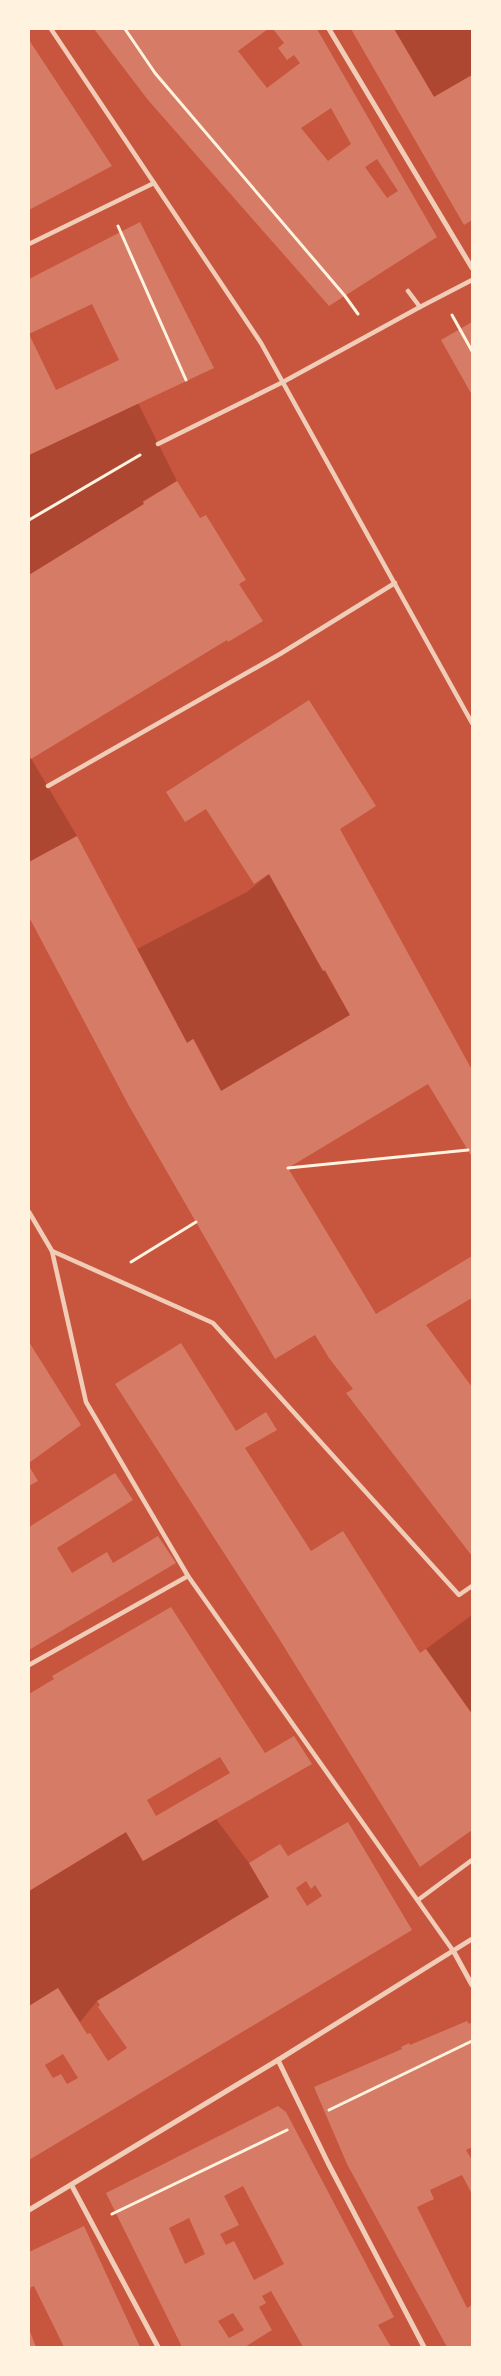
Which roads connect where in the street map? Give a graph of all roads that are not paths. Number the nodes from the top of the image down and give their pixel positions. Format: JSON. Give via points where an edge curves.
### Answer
{"nodes":[{"id":1,"x":51,"y":29,"type":"edge"},
{"id":2,"x":329,"y":29,"type":"edge"},
{"id":3,"x":154,"y":183,"type":"junction"},
{"id":4,"x":29,"y":244,"type":"edge"},
{"id":5,"x":472,"y":268,"type":"edge"},
{"id":6,"x":472,"y":280,"type":"edge"},
{"id":7,"x":408,"y":291,"type":"dead end"},
{"id":8,"x":420,"y":307,"type":"junction"},
{"id":9,"x":284,"y":382,"type":"junction"},
{"id":10,"x":158,"y":444,"type":"road end"},
{"id":11,"x":395,"y":583,"type":"junction"},
{"id":12,"x":472,"y":722,"type":"edge"},
{"id":13,"x":48,"y":786,"type":"dead end"},
{"id":14,"x":29,"y":1212,"type":"edge"},
{"id":15,"x":52,"y":1251,"type":"junction"},
{"id":16,"x":188,"y":1576,"type":"junction"},
{"id":17,"x":472,"y":1586,"type":"edge"},
{"id":18,"x":29,"y":1665,"type":"edge"},
{"id":19,"x":472,"y":1860,"type":"edge"},
{"id":20,"x":418,"y":1900,"type":"junction"},
{"id":21,"x":472,"y":1939,"type":"edge"},
{"id":22,"x":454,"y":1952,"type":"junction"},
{"id":23,"x":472,"y":1985,"type":"edge"},
{"id":24,"x":278,"y":2060,"type":"junction"},
{"id":25,"x":72,"y":2186,"type":"junction"},
{"id":26,"x":29,"y":2210,"type":"edge"},
{"id":27,"x":158,"y":2347,"type":"edge"},
{"id":28,"x":424,"y":2347,"type":"edge"}],
"edges":[{"from":1,"to":3,"type":"street"},
{"from":2,"to":5,"type":"street"},
{"from":3,"to":4,"type":"street"},
{"from":3,"to":9,"type":"street"},
{"from":6,"to":8,"type":"street"},
{"from":7,"to":8,"type":"street"},
{"from":8,"to":9,"type":"street"},
{"from":9,"to":10,"type":"street"},
{"from":9,"to":11,"type":"street"},
{"from":11,"to":12,"type":"street"},
{"from":11,"to":13,"type":"street","via":[[280,654]]},
{"from":14,"to":15,"type":"street"},
{"from":15,"to":16,"type":"street","via":[[86,1402]]},
{"from":15,"to":17,"type":"street","via":[[213,1323],[460,1595]]},
{"from":16,"to":18,"type":"street"},
{"from":16,"to":20,"type":"street"},
{"from":19,"to":20,"type":"street"},
{"from":20,"to":22,"type":"street"},
{"from":21,"to":22,"type":"street"},
{"from":22,"to":23,"type":"street"},
{"from":22,"to":24,"type":"street"},
{"from":24,"to":25,"type":"street"},
{"from":24,"to":28,"type":"street"},
{"from":25,"to":26,"type":"street"},
{"from":25,"to":27,"type":"street"}]}
